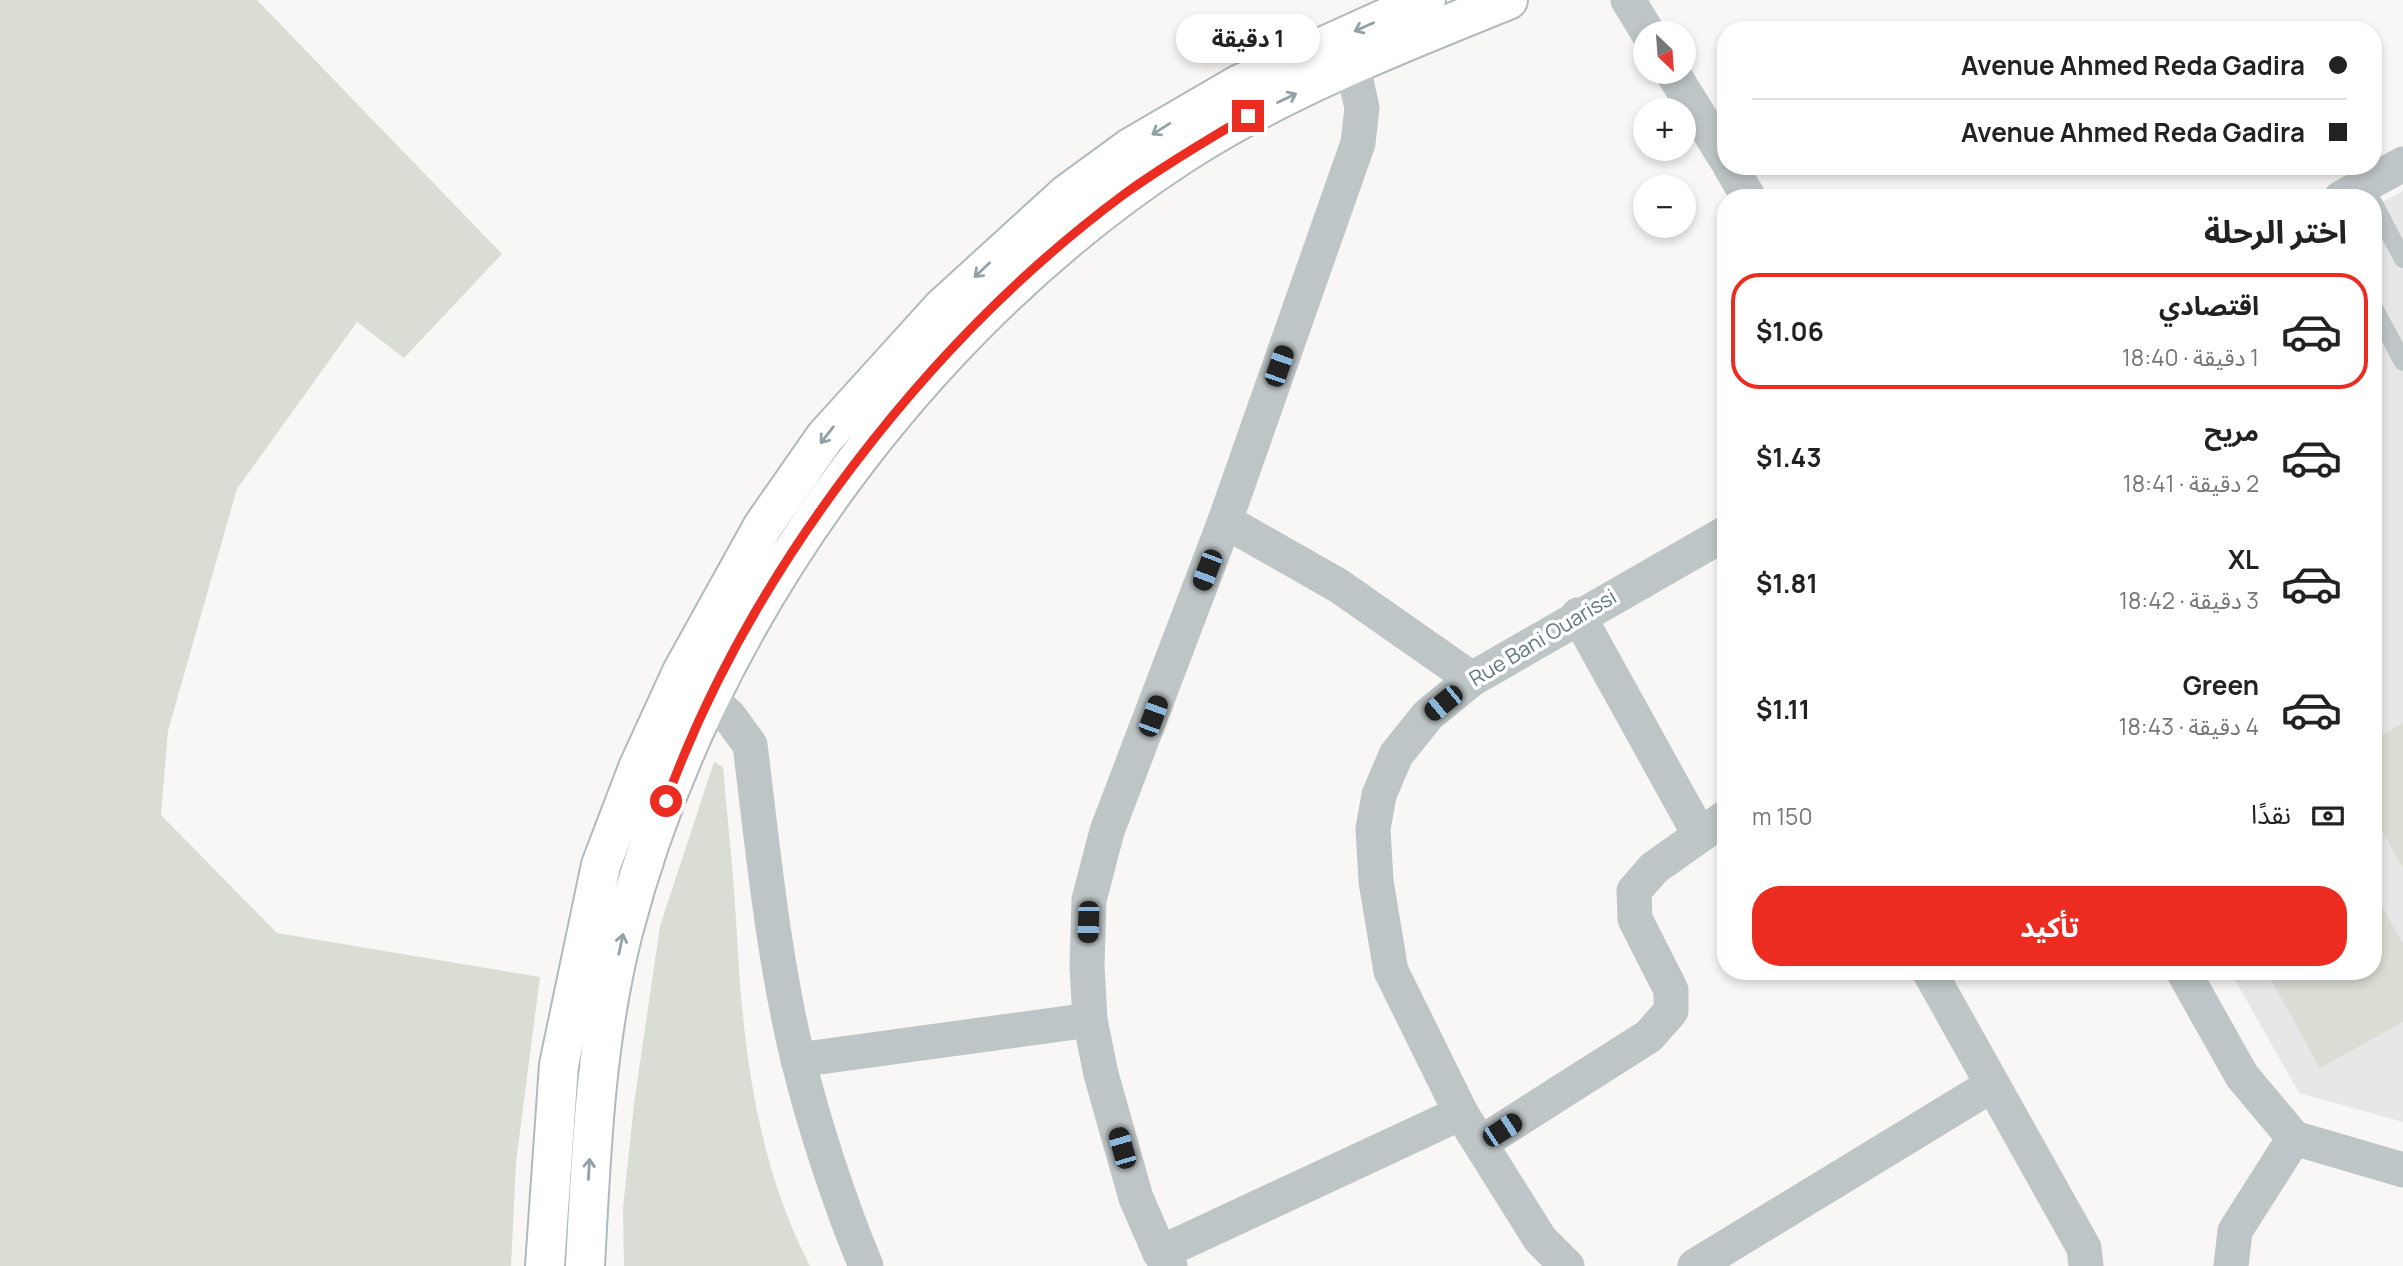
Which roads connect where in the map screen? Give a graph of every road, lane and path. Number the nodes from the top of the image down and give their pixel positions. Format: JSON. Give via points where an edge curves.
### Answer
{"nodes":[{"id":1,"x":1426,"y":0,"type":"edge"},
{"id":2,"x":1508,"y":0,"type":"edge"},
{"id":3,"x":1628,"y":0,"type":"edge"},
{"id":4,"x":1641,"y":21,"type":"edge"},
{"id":5,"x":1353,"y":67,"type":"junction"},
{"id":6,"x":1679,"y":84,"type":"edge"},
{"id":7,"x":1717,"y":144,"type":"edge"},
{"id":8,"x":2403,"y":163,"type":"edge"},
{"id":9,"x":2371,"y":189,"type":"edge"},
{"id":10,"x":2382,"y":227,"type":"edge"},
{"id":11,"x":2403,"y":259,"type":"edge"},
{"id":12,"x":2382,"y":323,"type":"edge"},
{"id":13,"x":2403,"y":362,"type":"edge"},
{"id":14,"x":1225,"y":521,"type":"junction"},
{"id":15,"x":1717,"y":538,"type":"edge"},
{"id":16,"x":1578,"y":615,"type":"junction"},
{"id":17,"x":1472,"y":678,"type":"junction"},
{"id":18,"x":710,"y":699,"type":"junction"},
{"id":19,"x":1715,"y":825,"type":"edge"},
{"id":20,"x":1934,"y":980,"type":"edge"},
{"id":21,"x":2188,"y":980,"type":"edge"},
{"id":22,"x":1090,"y":1020,"type":"junction"},
{"id":23,"x":798,"y":1060,"type":"junction"},
{"id":24,"x":1992,"y":1085,"type":"junction"},
{"id":25,"x":1461,"y":1113,"type":"junction"},
{"id":26,"x":2294,"y":1138,"type":"junction"},
{"id":27,"x":1481,"y":1143,"type":"junction"},
{"id":28,"x":2403,"y":1171,"type":"edge"},
{"id":29,"x":1165,"y":1259,"type":"edge"},
{"id":30,"x":545,"y":1266,"type":"edge"},
{"id":31,"x":585,"y":1266,"type":"edge"},
{"id":32,"x":866,"y":1266,"type":"edge"},
{"id":33,"x":1567,"y":1266,"type":"edge"},
{"id":34,"x":1695,"y":1266,"type":"edge"},
{"id":35,"x":2086,"y":1266,"type":"edge"},
{"id":36,"x":2231,"y":1266,"type":"edge"}],
"edges":[{"from":1,"to":30,"type":"main road","one_way":true,"via":[[1196,107],[1078,186],[942,308],[817,448],[763,526],[682,672],[601,865],[559,1065]]},
{"from":2,"to":5,"type":"main road"},
{"from":3,"to":4,"type":"street"},
{"from":5,"to":14,"type":"street","via":[[1362,108],[1358,143]]},
{"from":18,"to":5,"type":"main road","one_way":true,"via":[[745,631],[827,500],[882,429],[1004,298],[1082,227],[1184,153],[1248,116]]},
{"from":6,"to":7,"type":"street"},
{"from":8,"to":9,"type":"street"},
{"from":10,"to":11,"type":"lane"},
{"from":12,"to":13,"type":"lane"},
{"from":14,"to":17,"type":"street","via":[[1339,586]]},
{"from":14,"to":22,"type":"street","via":[[1107,831],[1089,900]]},
{"from":15,"to":16,"type":"street","name":"Rue Bani Ouarissi"},
{"from":16,"to":17,"type":"street","name":"Rue Bani Ouarissi"},
{"from":16,"to":19,"type":"street","via":[[1692,821]]},
{"from":17,"to":25,"type":"street","name":"Rue Bani Ouarissi","via":[[1428,715],[1396,755],[1379,795],[1373,830],[1391,971]]},
{"from":18,"to":23,"type":"street","via":[[750,745]]},
{"from":31,"to":18,"type":"main road","one_way":true,"via":[[596,1083],[623,932],[647,852]]},
{"from":19,"to":27,"type":"street","via":[[1654,868],[1634,891],[1635,919],[1671,990],[1671,1011],[1648,1036]]},
{"from":20,"to":24,"type":"street"},
{"from":21,"to":26,"type":"street","via":[[2242,1076]]},
{"from":22,"to":23,"type":"street"},
{"from":22,"to":29,"type":"street","via":[[1136,1198]]},
{"from":23,"to":32,"type":"street"},
{"from":24,"to":34,"type":"street"},
{"from":24,"to":35,"type":"street","via":[[2084,1248]]},
{"from":25,"to":27,"type":"street","name":"Rue Bani Ouarissi"},
{"from":25,"to":29,"type":"street"},
{"from":26,"to":28,"type":"street"},
{"from":26,"to":36,"type":"street","via":[[2235,1231]]},
{"from":27,"to":33,"type":"street","name":"Rue Bani Ouarissi","via":[[1539,1239]]}]}
